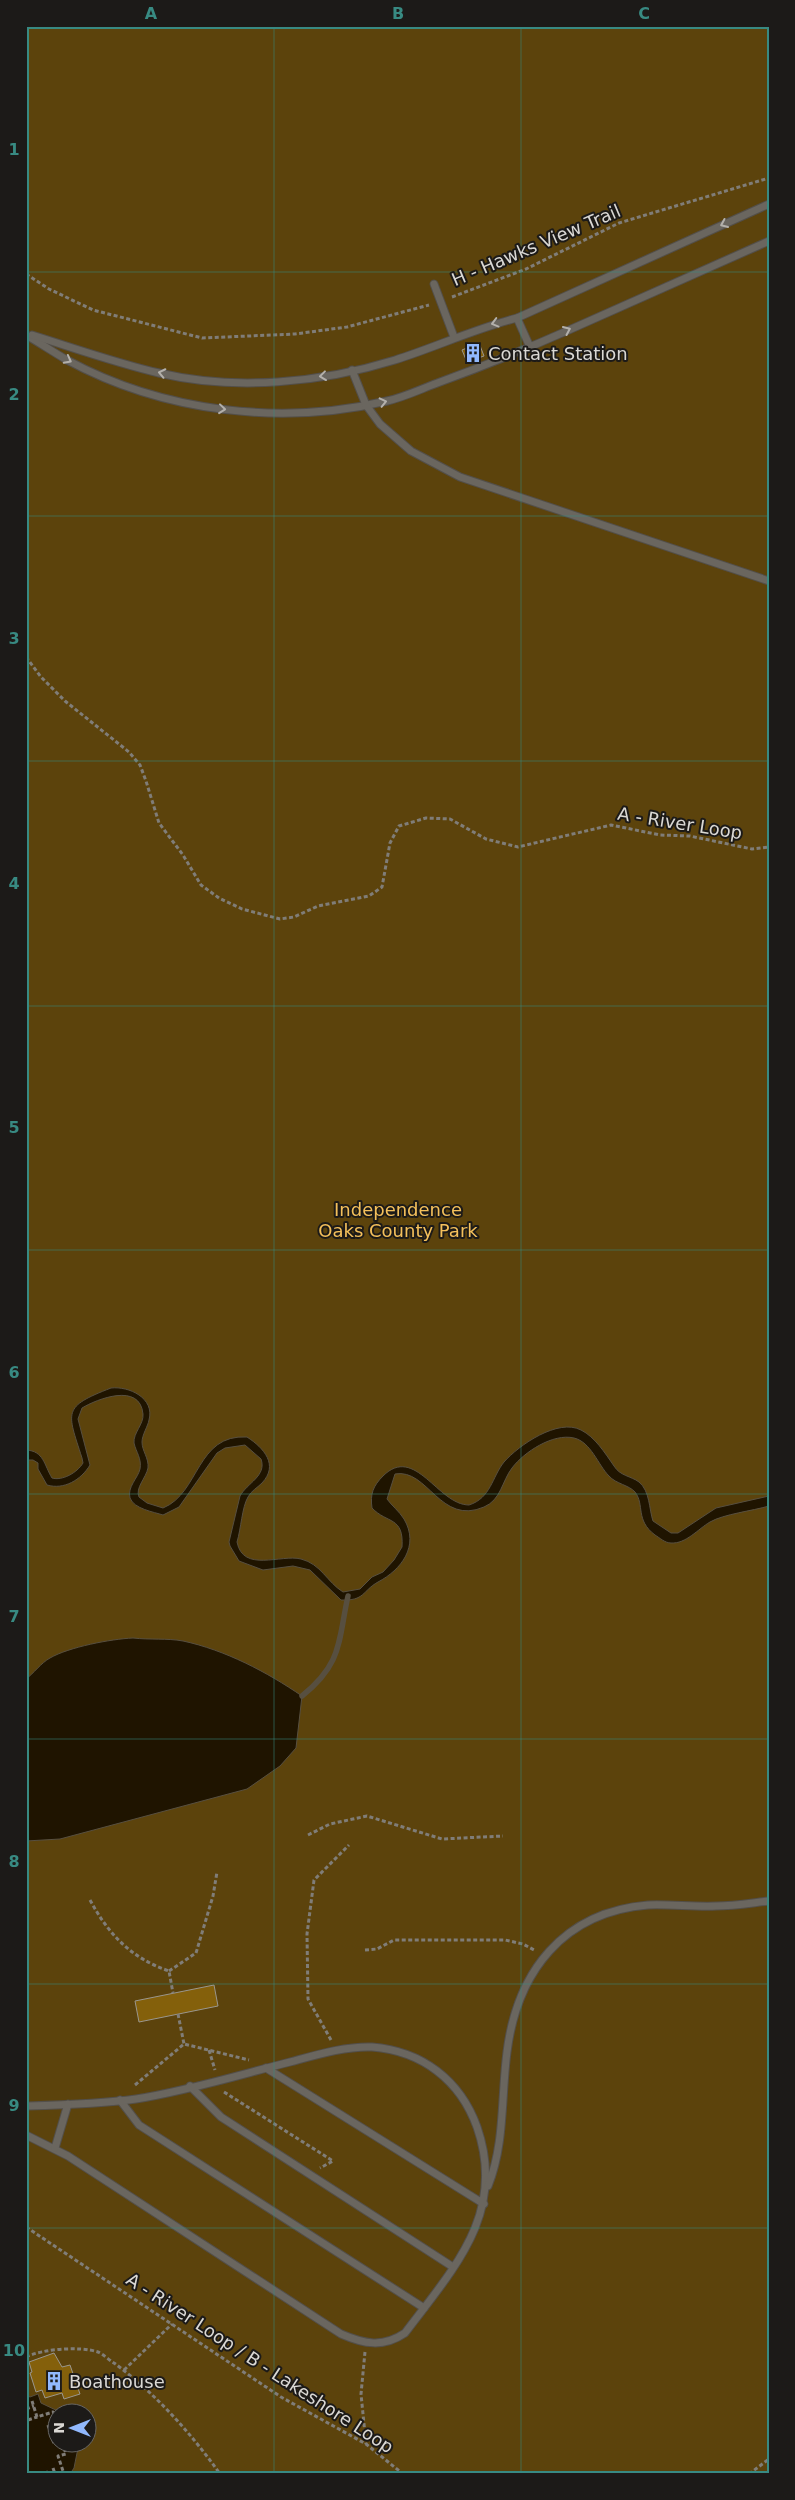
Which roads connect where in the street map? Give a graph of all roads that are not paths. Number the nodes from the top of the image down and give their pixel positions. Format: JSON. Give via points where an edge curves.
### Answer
{"nodes":[{"id":1,"x":769,"y":204,"type":"edge"},
{"id":2,"x":769,"y":241,"type":"edge"},
{"id":3,"x":434,"y":284,"type":"dead end"},
{"id":4,"x":517,"y":318,"type":"junction"},
{"id":5,"x":26,"y":334,"type":"edge"},
{"id":6,"x":454,"y":337,"type":"junction"},
{"id":7,"x":530,"y":347,"type":"junction"},
{"id":8,"x":352,"y":370,"type":"junction"},
{"id":9,"x":366,"y":405,"type":"junction"},
{"id":10,"x":769,"y":581,"type":"edge"},
{"id":11,"x":769,"y":1901,"type":"edge"},
{"id":12,"x":266,"y":2068,"type":"junction"},
{"id":13,"x":190,"y":2086,"type":"junction"},
{"id":14,"x":120,"y":2100,"type":"junction"},
{"id":15,"x":68,"y":2104,"type":"junction"},
{"id":16,"x":26,"y":2106,"type":"edge"},
{"id":17,"x":26,"y":2135,"type":"edge"},
{"id":18,"x":55,"y":2148,"type":"junction"},
{"id":19,"x":486,"y":2191,"type":"junction"},
{"id":20,"x":484,"y":2204,"type":"junction"},
{"id":21,"x":453,"y":2267,"type":"junction"},
{"id":22,"x":424,"y":2308,"type":"junction"}],
"edges":[{"from":1,"to":4,"type":"lane","one_way":true},
{"from":7,"to":2,"type":"lane","one_way":true},
{"from":3,"to":6,"type":"lane"},
{"from":4,"to":6,"type":"lane","one_way":true},
{"from":4,"to":7,"type":"lane"},
{"from":8,"to":5,"type":"lane","one_way":true,"via":[[329,376],[246,383],[192,379],[127,364]]},
{"from":5,"to":9,"type":"lane","one_way":true,"via":[[67,360],[99,375],[175,402],[265,413]]},
{"from":6,"to":8,"type":"lane","via":[[395,360]]},
{"from":9,"to":7,"type":"lane","one_way":true,"via":[[389,401]]},
{"from":8,"to":9,"type":"lane"},
{"from":9,"to":10,"type":"lane","via":[[380,424],[411,451],[460,477]]},
{"from":11,"to":19,"type":"lane","via":[[718,1906],[648,1905],[621,1910],[587,1922],[558,1941],[525,1988],[511,2028],[497,2164]]},
{"from":12,"to":13,"type":"lane"},
{"from":12,"to":19,"type":"lane","via":[[343,2050],[372,2047],[424,2063],[446,2076],[471,2112],[484,2153]]},
{"from":12,"to":20,"type":"lane"},
{"from":13,"to":14,"type":"lane"},
{"from":13,"to":21,"type":"lane","via":[[221,2117]]},
{"from":14,"to":15,"type":"lane"},
{"from":14,"to":22,"type":"lane","via":[[139,2125]]},
{"from":15,"to":16,"type":"lane"},
{"from":15,"to":18,"type":"lane"},
{"from":17,"to":18,"type":"lane"},
{"from":18,"to":22,"type":"lane","via":[[341,2334],[365,2344],[395,2339],[405,2333]]},
{"from":19,"to":20,"type":"lane"},
{"from":20,"to":21,"type":"lane","via":[[475,2229]]},
{"from":21,"to":22,"type":"lane"}]}
